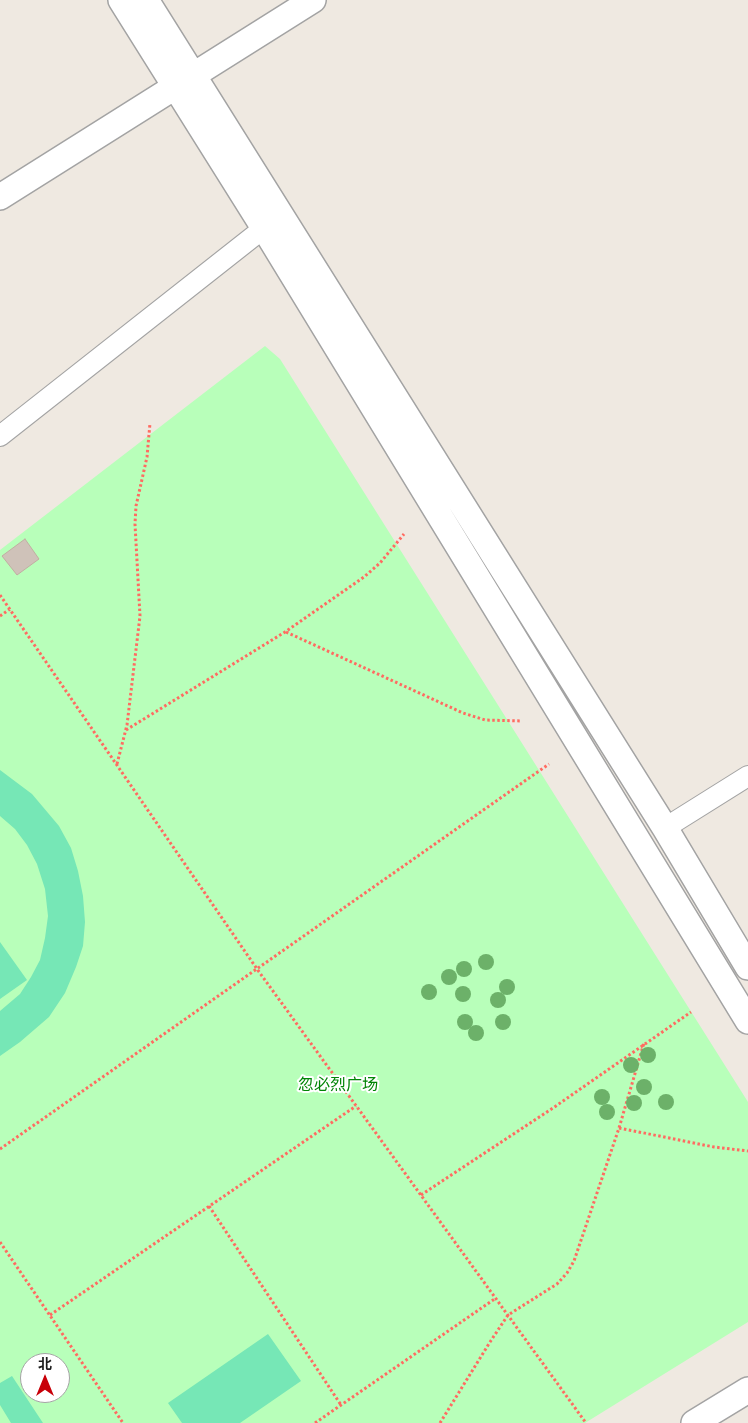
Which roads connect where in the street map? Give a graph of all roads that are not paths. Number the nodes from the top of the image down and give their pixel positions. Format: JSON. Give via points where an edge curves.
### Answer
{"nodes":[{"id":1,"x":121,"y":0,"type":"edge"},
{"id":2,"x":146,"y":0,"type":"edge"},
{"id":3,"x":313,"y":0,"type":"edge"},
{"id":4,"x":184,"y":80,"type":"junction"},
{"id":5,"x":0,"y":197,"type":"edge"},
{"id":6,"x":264,"y":228,"type":"junction"},
{"id":7,"x":0,"y":436,"type":"edge"},
{"id":8,"x":748,"y":776,"type":"edge"},
{"id":9,"x":666,"y":828,"type":"junction"},
{"id":10,"x":748,"y":966,"type":"edge"},
{"id":11,"x":748,"y":1021,"type":"edge"},
{"id":12,"x":748,"y":1390,"type":"edge"},
{"id":13,"x":694,"y":1423,"type":"edge"}],
"edges":[{"from":1,"to":4,"type":"street"},
{"from":2,"to":4,"type":"street"},
{"from":3,"to":4,"type":"street"},
{"from":4,"to":5,"type":"street"},
{"from":4,"to":6,"type":"street"},
{"from":4,"to":9,"type":"street"},
{"from":6,"to":7,"type":"street"},
{"from":6,"to":11,"type":"street"},
{"from":8,"to":9,"type":"street"},
{"from":9,"to":10,"type":"street"},
{"from":12,"to":13,"type":"street"}]}
